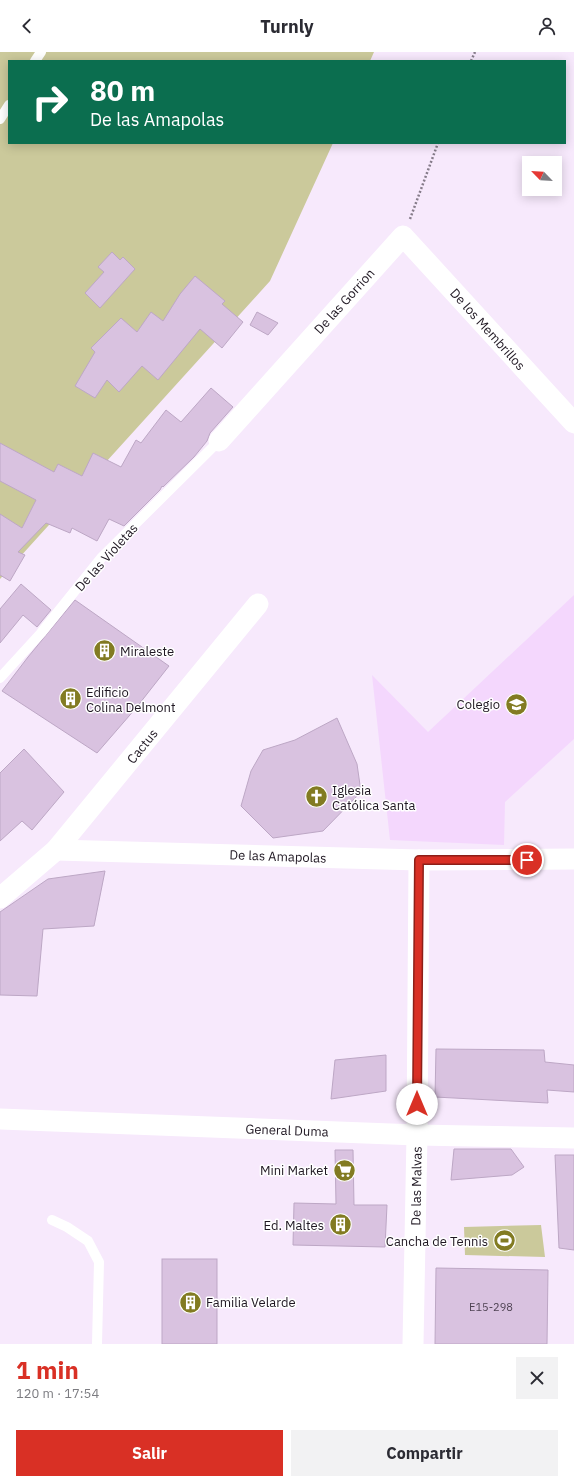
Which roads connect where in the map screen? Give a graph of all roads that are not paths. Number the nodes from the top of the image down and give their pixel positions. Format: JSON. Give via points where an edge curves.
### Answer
{"nodes":[{"id":1,"x":8,"y":107,"type":"edge"},
{"id":2,"x":0,"y":120,"type":"edge"},
{"id":3,"x":403,"y":236,"type":"joint"},
{"id":4,"x":574,"y":423,"type":"edge"},
{"id":5,"x":219,"y":441,"type":"joint"},
{"id":6,"x":258,"y":604,"type":"dead end"},
{"id":7,"x":0,"y":678,"type":"edge"},
{"id":8,"x":56,"y":850,"type":"junction"},
{"id":9,"x":574,"y":859,"type":"edge"},
{"id":10,"x":419,"y":860,"type":"junction"},
{"id":11,"x":0,"y":898,"type":"edge"},
{"id":12,"x":0,"y":1119,"type":"edge"},
{"id":13,"x":417,"y":1135,"type":"junction"},
{"id":14,"x":574,"y":1138,"type":"edge"},
{"id":15,"x":52,"y":1220,"type":"dead end"},
{"id":16,"x":97,"y":1344,"type":"edge"},
{"id":17,"x":413,"y":1344,"type":"edge"}],
"edges":[{"from":1,"to":2,"type":"lane"},
{"from":3,"to":4,"type":"street","name":"De los Membrillos"},
{"from":3,"to":5,"type":"street","name":"De las Gorrion"},
{"from":5,"to":7,"type":"lane","name":"De las Violetas","via":[[102,557],[41,633]]},
{"from":6,"to":8,"type":"street","name":"Cactus"},
{"from":8,"to":10,"type":"street","name":"De las Amapolas"},
{"from":8,"to":11,"type":"street"},
{"from":9,"to":10,"type":"street","name":"De las Amapolas"},
{"from":10,"to":13,"type":"street","name":"De las Malvas"},
{"from":12,"to":13,"type":"street","name":"General Duma"},
{"from":13,"to":14,"type":"street","name":"General Duma"},
{"from":13,"to":17,"type":"street","name":"De las Malvas"},
{"from":15,"to":16,"type":"lane","via":[[88,1241],[99,1262]]}]}
